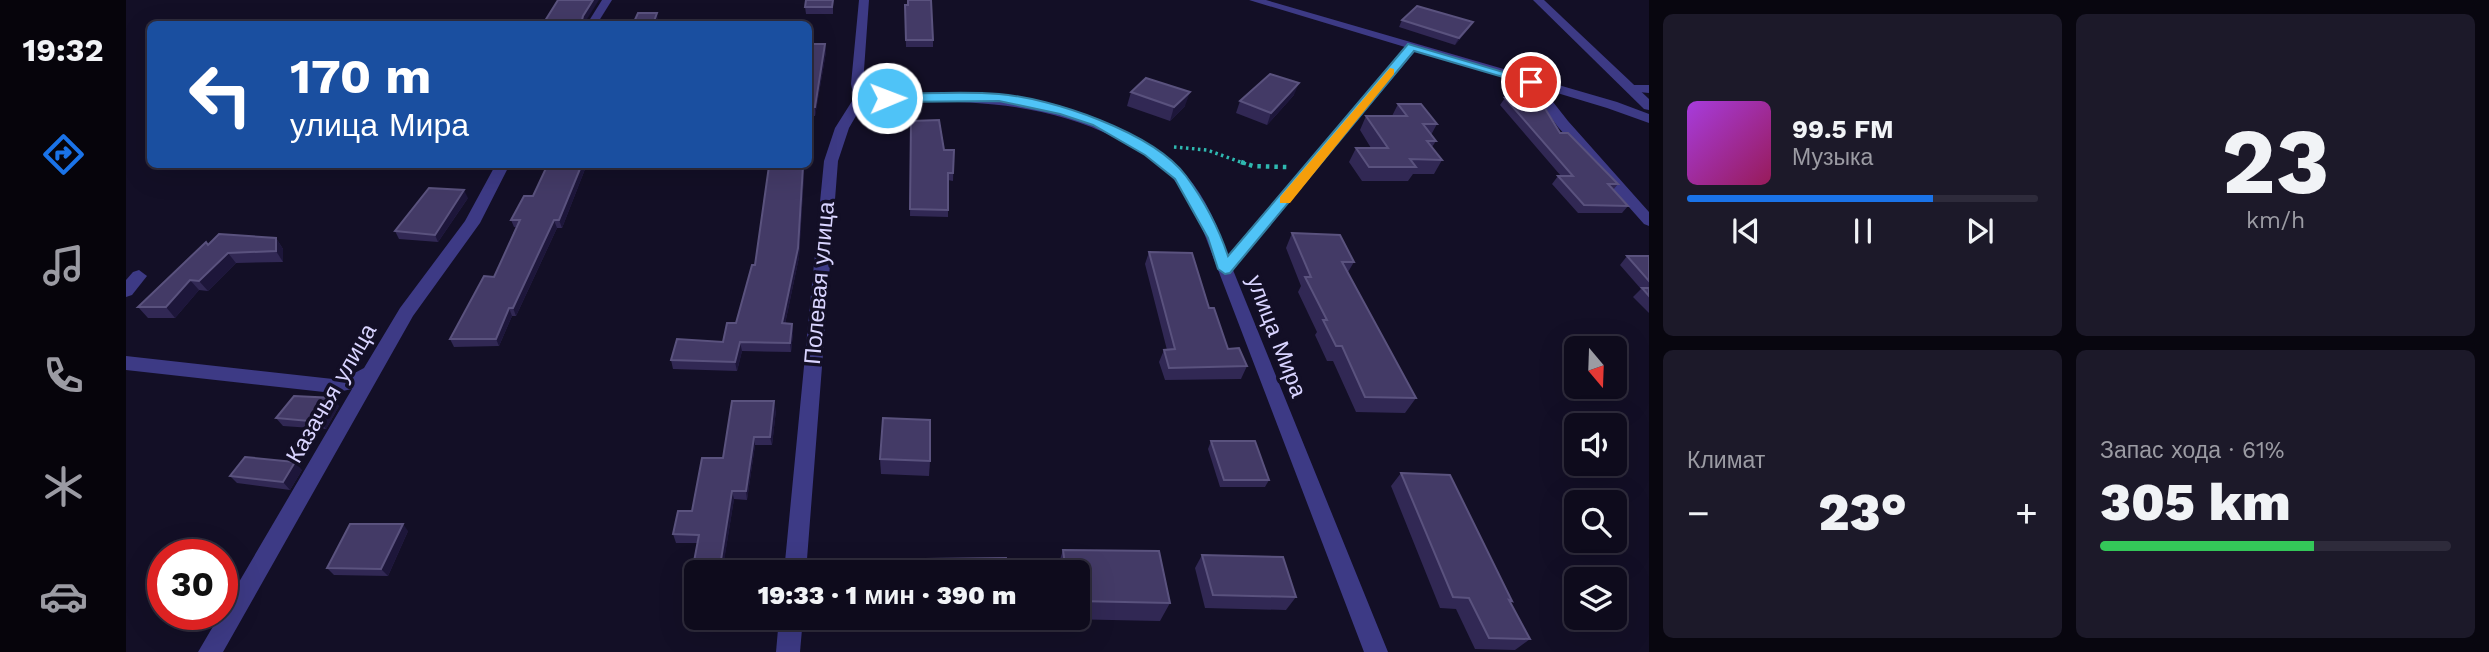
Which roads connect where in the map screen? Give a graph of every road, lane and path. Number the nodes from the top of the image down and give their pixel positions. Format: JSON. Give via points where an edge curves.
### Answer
{"nodes":[{"id":1,"x":607,"y":0,"type":"edge"},
{"id":2,"x":864,"y":0,"type":"edge"},
{"id":3,"x":1254,"y":0,"type":"edge"},
{"id":4,"x":1538,"y":0,"type":"edge"},
{"id":5,"x":594,"y":21,"type":"edge"},
{"id":6,"x":1412,"y":47,"type":"junction"},
{"id":7,"x":1531,"y":82,"type":"junction"},
{"id":8,"x":1632,"y":89,"type":"junction"},
{"id":9,"x":1649,"y":89,"type":"edge"},
{"id":10,"x":860,"y":99,"type":"junction"},
{"id":11,"x":1649,"y":106,"type":"edge"},
{"id":12,"x":1649,"y":119,"type":"edge"},
{"id":13,"x":1149,"y":152,"type":"junction"},
{"id":14,"x":1317,"y":163,"type":"junction"},
{"id":15,"x":501,"y":168,"type":"edge"},
{"id":16,"x":1649,"y":221,"type":"edge"},
{"id":17,"x":1225,"y":269,"type":"junction"},
{"id":18,"x":139,"y":276,"type":"dead end"},
{"id":19,"x":126,"y":291,"type":"edge"},
{"id":20,"x":126,"y":363,"type":"edge"},
{"id":21,"x":370,"y":373,"type":"junction"},
{"id":22,"x":797,"y":560,"type":"edge"},
{"id":23,"x":790,"y":630,"type":"edge"},
{"id":24,"x":210,"y":652,"type":"edge"},
{"id":25,"x":788,"y":652,"type":"edge"},
{"id":26,"x":1376,"y":652,"type":"edge"}],
"edges":[{"from":1,"to":5,"type":"street"},
{"from":2,"to":10,"type":"street"},
{"from":3,"to":6,"type":"street"},
{"from":4,"to":8,"type":"street"},
{"from":6,"to":7,"type":"street"},
{"from":6,"to":14,"type":"street","name":"улица Мира"},
{"from":7,"to":12,"type":"street"},
{"from":7,"to":16,"type":"street"},
{"from":8,"to":9,"type":"street"},
{"from":8,"to":11,"type":"street"},
{"from":10,"to":13,"type":"street","via":[[999,97],[1098,123]]},
{"from":10,"to":22,"type":"street","name":"Полевая улица","via":[[842,128],[831,161]]},
{"from":13,"to":14,"type":"path","via":[[1172,147],[1208,150],[1264,168]]},
{"from":13,"to":17,"type":"street","via":[[1180,177],[1192,195]]},
{"from":14,"to":17,"type":"street","name":"улица Мира"},
{"from":15,"to":21,"type":"street","name":"Казачья улица","via":[[472,223],[406,312]]},
{"from":17,"to":26,"type":"street","name":"улица Мира"},
{"from":18,"to":19,"type":"street"},
{"from":20,"to":21,"type":"street","via":[[333,386]]},
{"from":21,"to":24,"type":"street","name":"Казачья улица"},
{"from":23,"to":25,"type":"street"}]}
